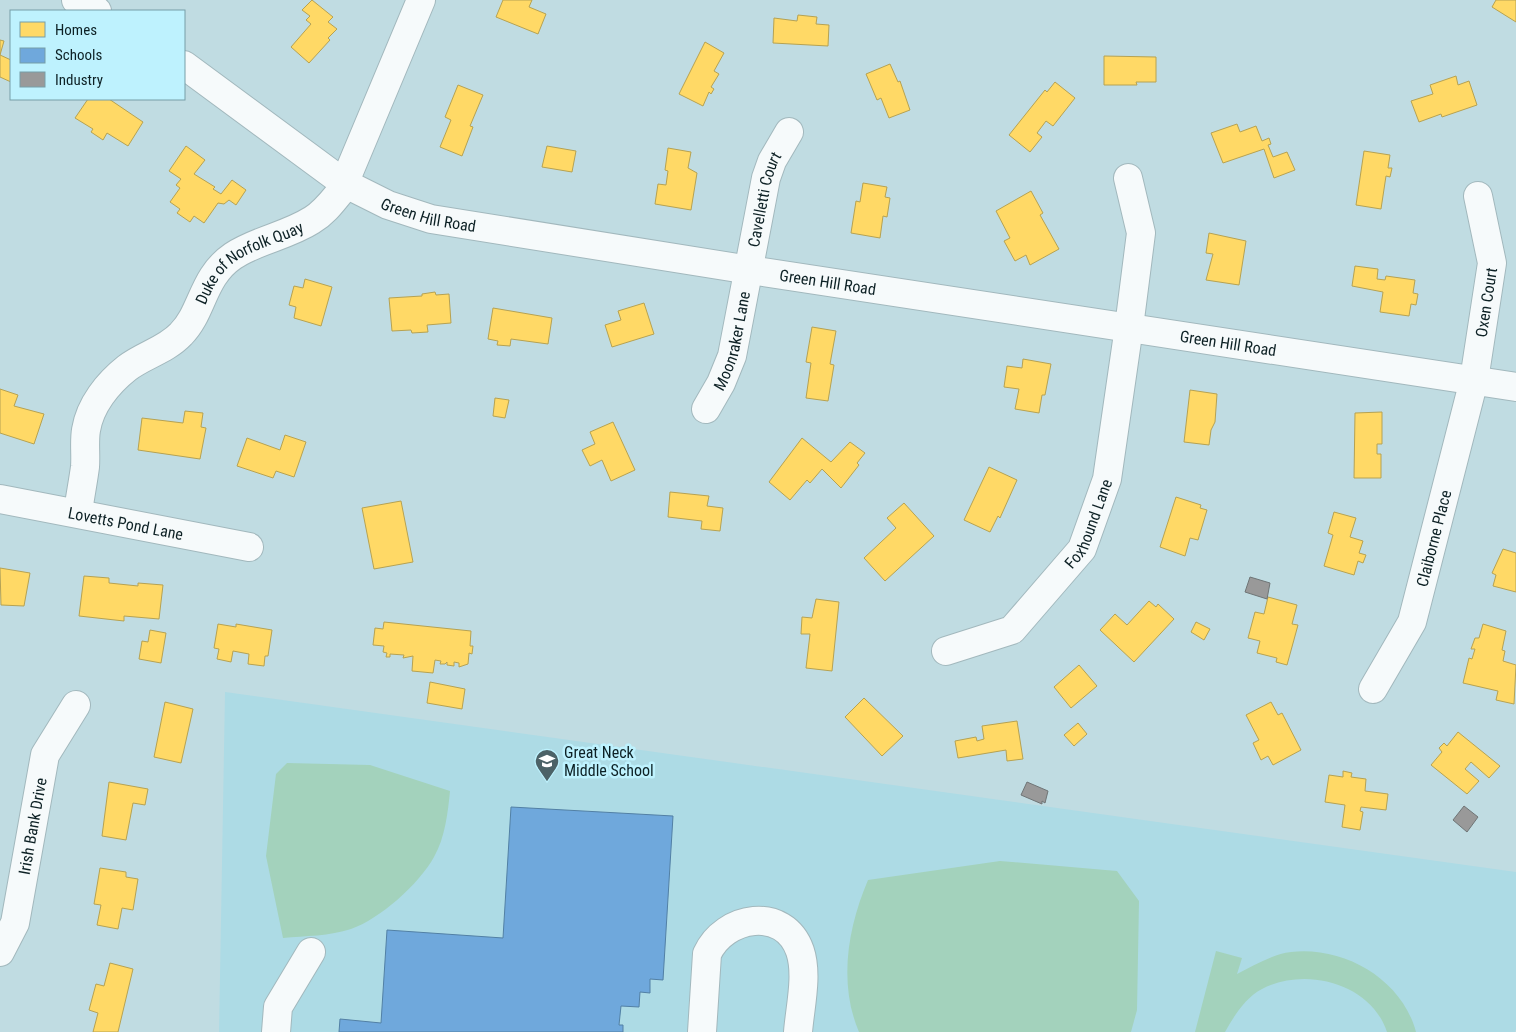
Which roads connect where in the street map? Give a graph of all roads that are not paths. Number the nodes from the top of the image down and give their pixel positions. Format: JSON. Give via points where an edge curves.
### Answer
{"nodes":[{"id":1,"x":76,"y":0,"type":"edge"},
{"id":2,"x":421,"y":0,"type":"edge"},
{"id":3,"x":95,"y":10,"type":"edge"},
{"id":4,"x":185,"y":66,"type":"edge"},
{"id":5,"x":790,"y":132,"type":"dead end"},
{"id":6,"x":1128,"y":178,"type":"dead end"},
{"id":7,"x":344,"y":183,"type":"junction"},
{"id":8,"x":1478,"y":196,"type":"dead end"},
{"id":9,"x":750,"y":270,"type":"junction"},
{"id":10,"x":1129,"y":327,"type":"junction"},
{"id":11,"x":1474,"y":380,"type":"junction"},
{"id":12,"x":1516,"y":387,"type":"edge"},
{"id":13,"x":706,"y":408,"type":"dead end"},
{"id":14,"x":0,"y":499,"type":"edge"},
{"id":15,"x":78,"y":512,"type":"junction"},
{"id":16,"x":250,"y":547,"type":"dead end"},
{"id":17,"x":946,"y":651,"type":"dead end"},
{"id":18,"x":1373,"y":689,"type":"dead end"},
{"id":19,"x":76,"y":704,"type":"dead end"},
{"id":20,"x":0,"y":952,"type":"edge"},
{"id":21,"x":312,"y":952,"type":"dead end"},
{"id":22,"x":276,"y":1032,"type":"edge"},
{"id":23,"x":702,"y":1032,"type":"edge"},
{"id":24,"x":798,"y":1032,"type":"edge"}],
"edges":[{"from":1,"to":3,"type":"street"},
{"from":2,"to":7,"type":"street","name":"Duke of Norfolk Quay"},
{"from":4,"to":7,"type":"street","name":"Green Hill Road"},
{"from":5,"to":9,"type":"street","name":"Cavelletti Court","via":[[772,161],[766,178]]},
{"from":6,"to":10,"type":"street","name":"Foxhound Lane","via":[[1141,233]]},
{"from":7,"to":9,"type":"street","name":"Green Hill Road","via":[[388,205],[431,219]]},
{"from":7,"to":15,"type":"street","name":"Duke of Norfolk Quay","via":[[328,207],[312,220],[232,257],[215,273],[182,334],[167,346],[134,362],[103,392],[86,428]]},
{"from":8,"to":11,"type":"street","name":"Oxen Court","via":[[1492,262]]},
{"from":9,"to":10,"type":"street","name":"Green Hill Road"},
{"from":9,"to":13,"type":"street","name":"Moonraker Lane","via":[[732,356]]},
{"from":10,"to":11,"type":"street","name":"Green Hill Road"},
{"from":10,"to":17,"type":"street","name":"Foxhound Lane","via":[[1107,479],[1082,549],[1012,630]]},
{"from":11,"to":12,"type":"street","name":"Green Hill Road"},
{"from":11,"to":18,"type":"street","name":"Claiborne Place","via":[[1412,622]]},
{"from":14,"to":15,"type":"street","name":"Lovetts Pond Lane"},
{"from":15,"to":16,"type":"street","name":"Lovetts Pond Lane"},
{"from":19,"to":20,"type":"street","name":"Irish Bank Drive","via":[[45,755],[15,924]]},
{"from":21,"to":22,"type":"street","via":[[278,1007]]},
{"from":23,"to":24,"type":"street","via":[[707,954],[711,944],[721,933],[756,920],[783,928],[800,951],[803,969]]}]}
